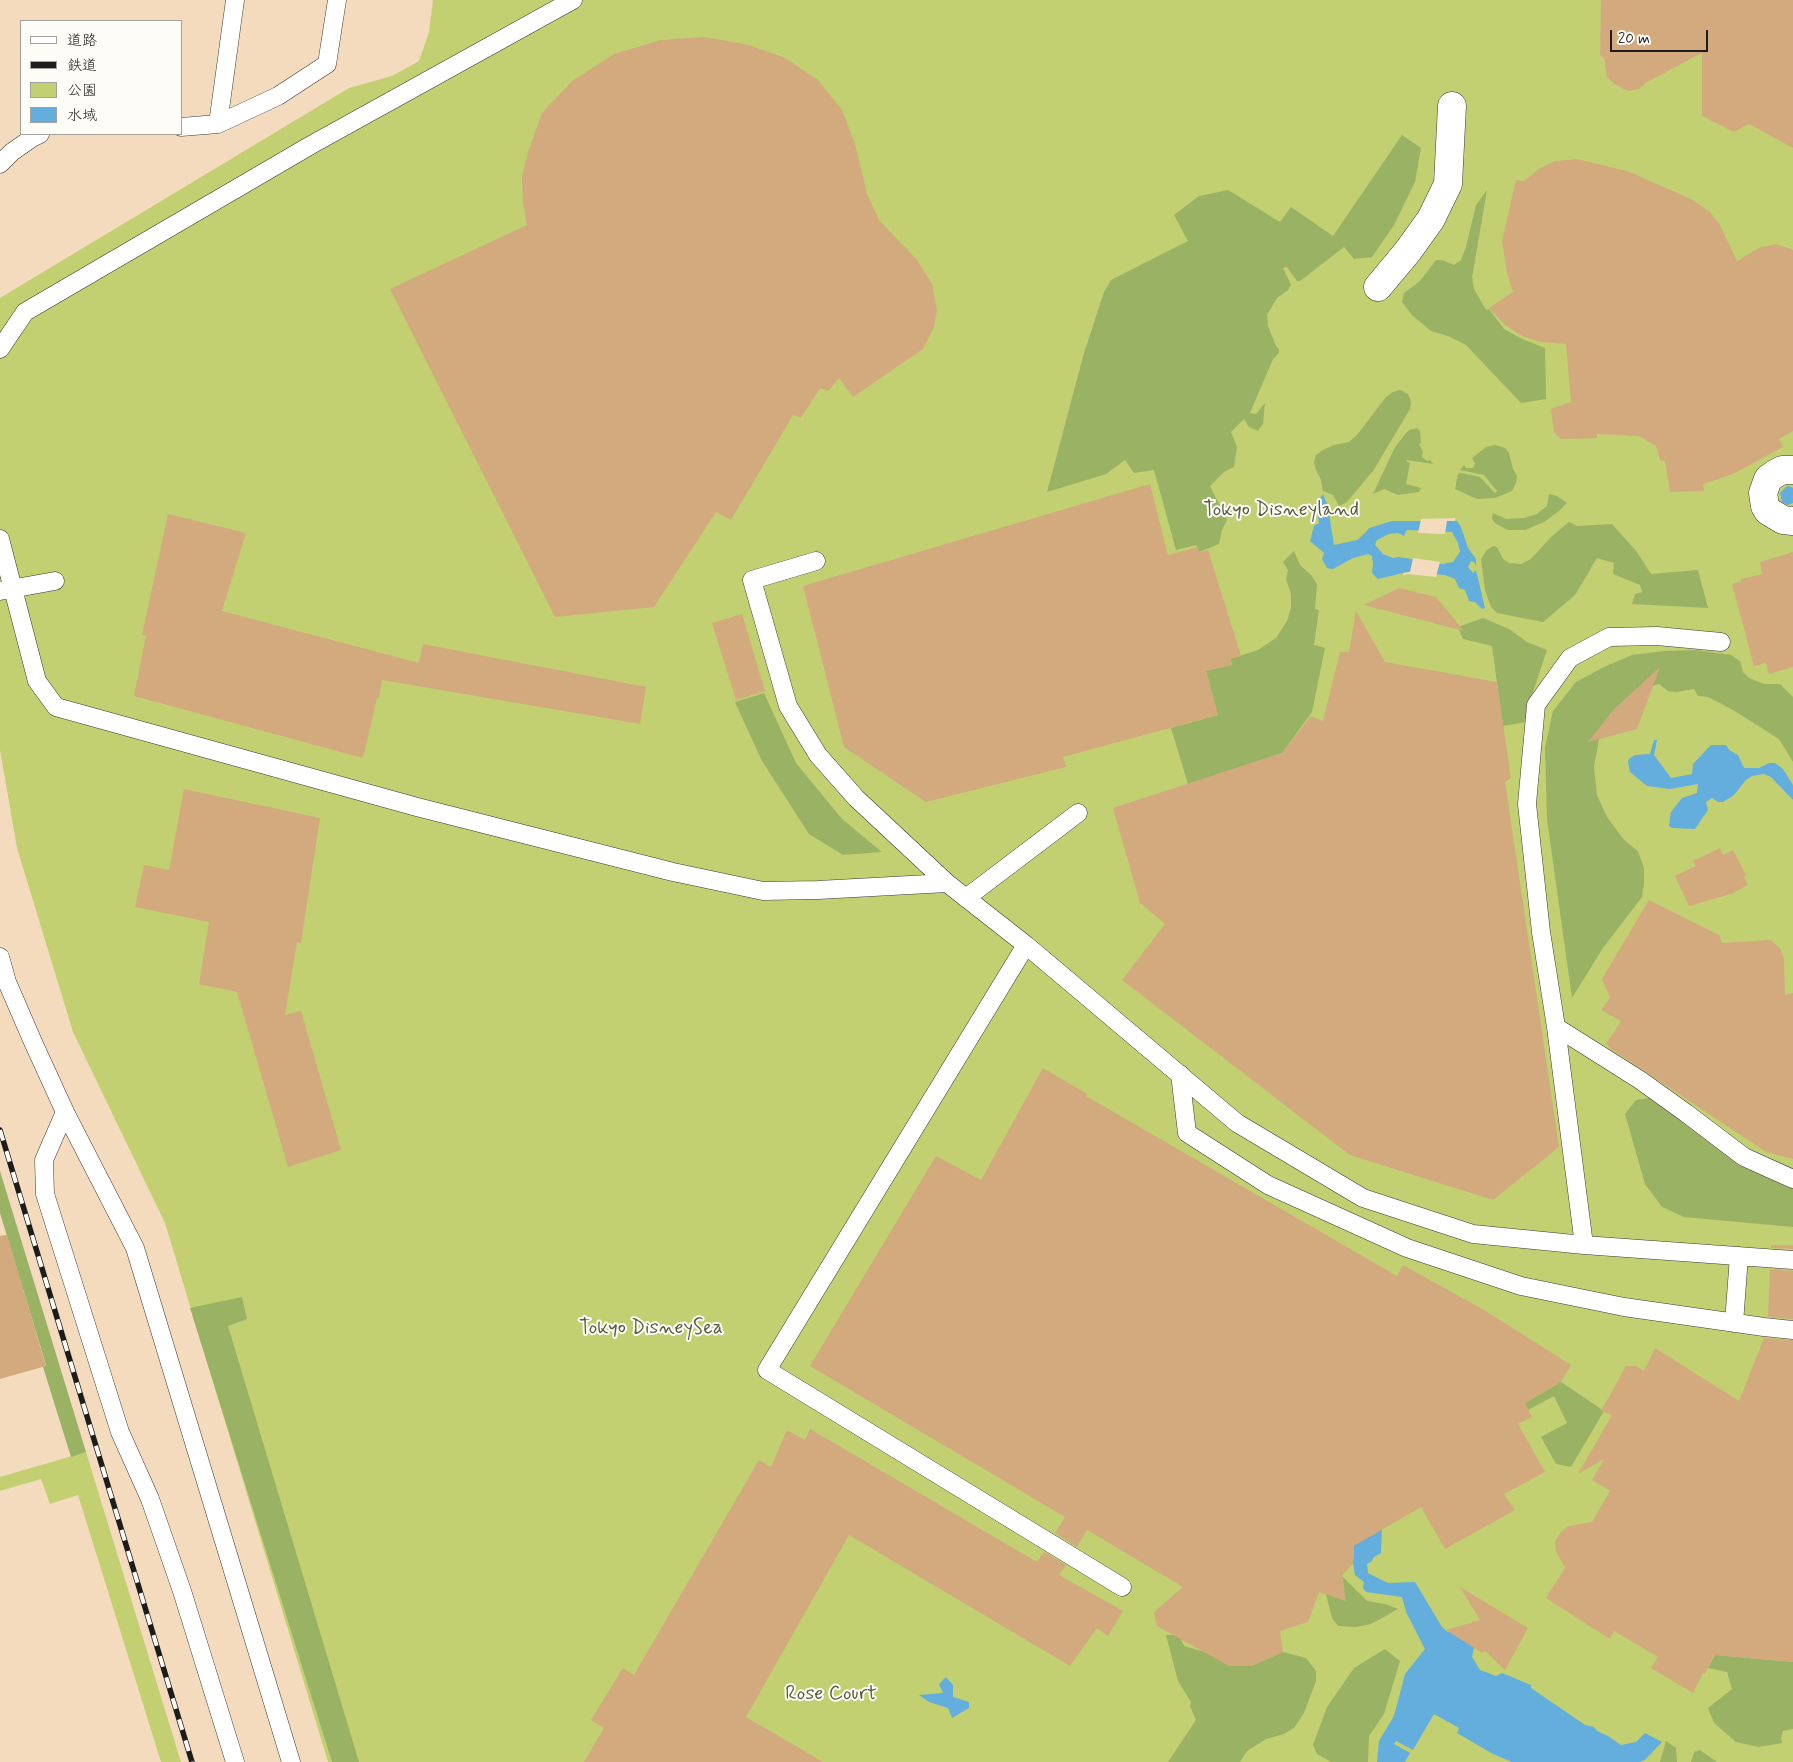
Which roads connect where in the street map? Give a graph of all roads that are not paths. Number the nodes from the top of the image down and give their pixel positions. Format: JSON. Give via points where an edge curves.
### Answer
{"nodes":[{"id":1,"x":235,"y":0,"type":"edge"},
{"id":2,"x":337,"y":0,"type":"edge"},
{"id":3,"x":573,"y":0,"type":"edge"},
{"id":4,"x":1452,"y":106,"type":"dead end"},
{"id":5,"x":218,"y":124,"type":"junction"},
{"id":6,"x":182,"y":128,"type":"edge"},
{"id":7,"x":38,"y":135,"type":"edge"},
{"id":8,"x":0,"y":164,"type":"edge"},
{"id":9,"x":1378,"y":287,"type":"dead end"},
{"id":10,"x":0,"y":349,"type":"edge"},
{"id":11,"x":1793,"y":470,"type":"edge"},
{"id":12,"x":1793,"y":520,"type":"edge"},
{"id":13,"x":0,"y":539,"type":"edge"},
{"id":14,"x":816,"y":561,"type":"dead end"},
{"id":15,"x":55,"y":581,"type":"dead end"},
{"id":16,"x":6,"y":590,"type":"edge"},
{"id":17,"x":1721,"y":642,"type":"dead end"},
{"id":18,"x":1078,"y":813,"type":"dead end"},
{"id":19,"x":947,"y":883,"type":"junction"},
{"id":20,"x":966,"y":898,"type":"junction"},
{"id":21,"x":1026,"y":945,"type":"junction"},
{"id":22,"x":0,"y":957,"type":"edge"},
{"id":23,"x":1556,"y":1027,"type":"junction"},
{"id":24,"x":1180,"y":1074,"type":"junction"},
{"id":25,"x":65,"y":1112,"type":"junction"},
{"id":26,"x":1793,"y":1179,"type":"edge"},
{"id":27,"x":1584,"y":1245,"type":"junction"},
{"id":28,"x":1739,"y":1256,"type":"junction"},
{"id":29,"x":1793,"y":1260,"type":"edge"},
{"id":30,"x":1734,"y":1323,"type":"junction"},
{"id":31,"x":1793,"y":1330,"type":"edge"},
{"id":32,"x":1122,"y":1587,"type":"dead end"},
{"id":33,"x":235,"y":1762,"type":"edge"},
{"id":34,"x":291,"y":1762,"type":"edge"}],
"edges":[{"from":1,"to":5,"type":"lane"},
{"from":2,"to":5,"type":"lane","via":[[327,64],[278,96]]},
{"from":3,"to":10,"type":"lane","via":[[311,145],[25,312]]},
{"from":4,"to":9,"type":"street","via":[[1448,184],[1431,219]]},
{"from":5,"to":6,"type":"lane"},
{"from":7,"to":8,"type":"lane"},
{"from":11,"to":12,"type":"street","via":[[1774,474],[1768,479],[1763,493],[1768,511],[1783,520]]},
{"from":13,"to":16,"type":"lane"},
{"from":14,"to":19,"type":"lane","via":[[752,580],[788,706],[818,755],[856,798]]},
{"from":15,"to":16,"type":"lane"},
{"from":16,"to":19,"type":"lane","via":[[37,681],[56,707],[417,807],[673,872],[763,891]]},
{"from":17,"to":23,"type":"lane","via":[[1657,636],[1609,637],[1570,658],[1536,705],[1527,804],[1540,932]]},
{"from":18,"to":20,"type":"lane"},
{"from":19,"to":20,"type":"lane"},
{"from":20,"to":21,"type":"lane"},
{"from":21,"to":24,"type":"lane"},
{"from":21,"to":32,"type":"lane","via":[[767,1370]]},
{"from":22,"to":25,"type":"lane","via":[[7,982]]},
{"from":23,"to":26,"type":"lane","via":[[1640,1080],[1744,1157]]},
{"from":23,"to":27,"type":"lane"},
{"from":24,"to":27,"type":"lane","via":[[1237,1123],[1363,1198],[1473,1234]]},
{"from":24,"to":30,"type":"lane","via":[[1187,1133],[1268,1185],[1407,1248],[1521,1286],[1624,1307]]},
{"from":25,"to":33,"type":"lane","via":[[44,1160],[45,1194],[120,1432],[160,1527]]},
{"from":25,"to":34,"type":"lane","via":[[135,1248]]},
{"from":27,"to":28,"type":"lane"},
{"from":28,"to":29,"type":"lane"},
{"from":28,"to":30,"type":"lane"},
{"from":30,"to":31,"type":"lane"}]}
